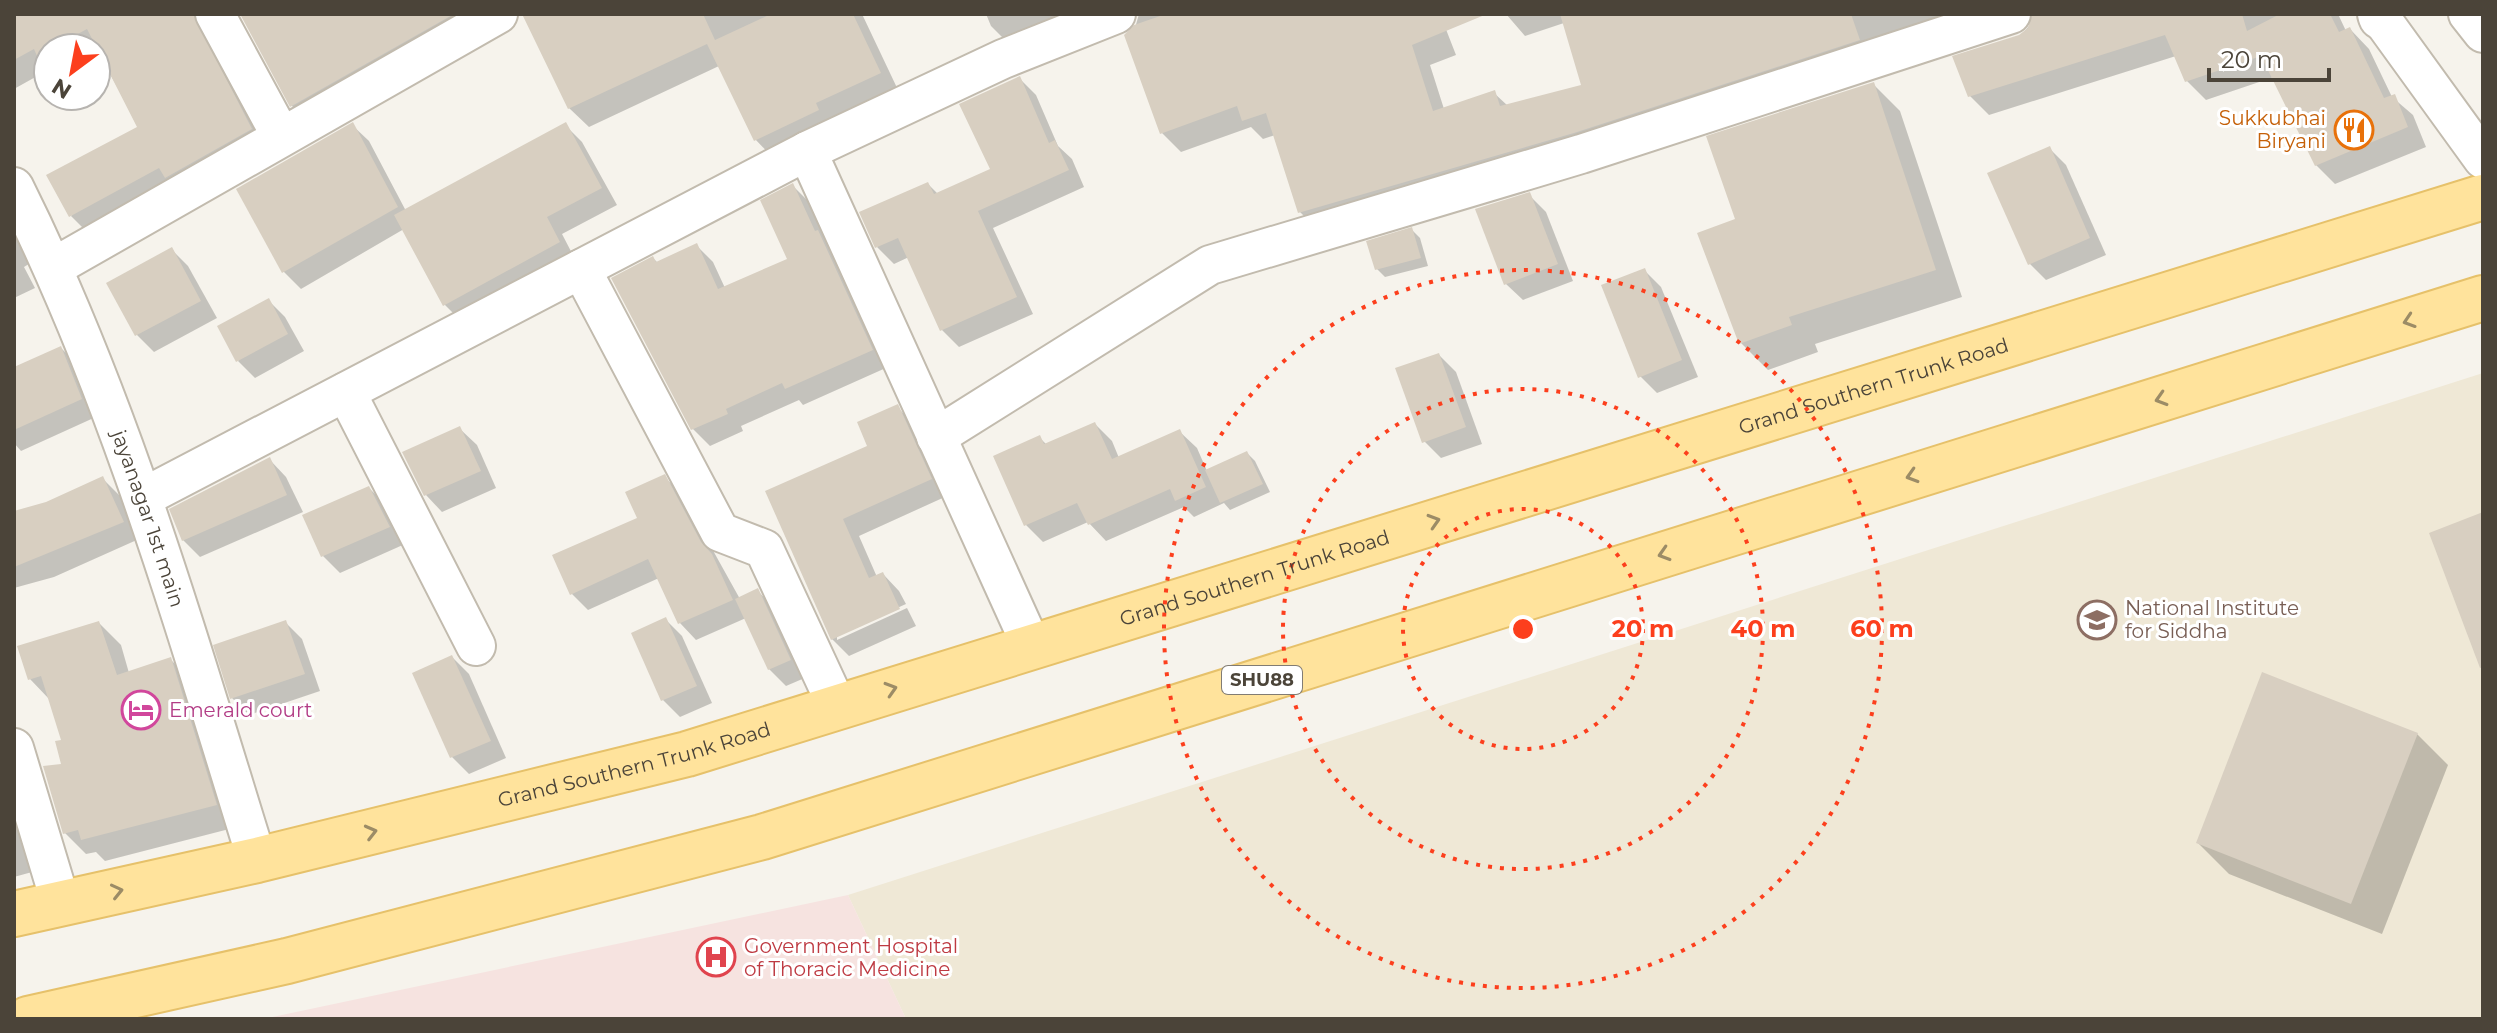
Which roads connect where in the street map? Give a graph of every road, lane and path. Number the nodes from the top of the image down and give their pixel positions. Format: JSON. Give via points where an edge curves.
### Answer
{"nodes":[{"id":1,"x":215,"y":14,"type":"edge"},
{"id":2,"x":498,"y":14,"type":"edge"},
{"id":3,"x":1116,"y":14,"type":"edge"},
{"id":4,"x":2011,"y":14,"type":"edge"},
{"id":5,"x":2468,"y":14,"type":"edge"},
{"id":6,"x":2380,"y":15,"type":"edge"},
{"id":7,"x":2483,"y":33,"type":"edge"},
{"id":8,"x":281,"y":136,"type":"junction"},
{"id":9,"x":807,"y":151,"type":"junction"},
{"id":10,"x":2483,"y":159,"type":"edge"},
{"id":11,"x":14,"y":187,"type":"edge"},
{"id":12,"x":2483,"y":197,"type":"edge"},
{"id":13,"x":54,"y":267,"type":"junction"},
{"id":14,"x":581,"y":269,"type":"junction"},
{"id":15,"x":2483,"y":298,"type":"edge"},
{"id":16,"x":346,"y":392,"type":"junction"},
{"id":17,"x":936,"y":437,"type":"junction"},
{"id":18,"x":144,"y":497,"type":"junction"},
{"id":19,"x":1031,"y":645,"type":"junction"},
{"id":20,"x":476,"y":646,"type":"dead end"},
{"id":21,"x":837,"y":706,"type":"junction"},
{"id":22,"x":14,"y":748,"type":"edge"},
{"id":23,"x":257,"y":860,"type":"junction"},
{"id":24,"x":61,"y":904,"type":"junction"},
{"id":25,"x":14,"y":914,"type":"edge"},
{"id":26,"x":28,"y":1019,"type":"edge"}],
"edges":[{"from":1,"to":8,"type":"street"},
{"from":2,"to":8,"type":"street"},
{"from":3,"to":9,"type":"street","via":[[1003,59]]},
{"from":4,"to":17,"type":"street","via":[[1581,154],[1210,265]]},
{"from":5,"to":7,"type":"street"},
{"from":6,"to":10,"type":"street"},
{"from":8,"to":13,"type":"street"},
{"from":9,"to":14,"type":"street"},
{"from":9,"to":17,"type":"street"},
{"from":11,"to":13,"type":"street","name":"jayanagar 1st main"},
{"from":19,"to":12,"type":"main road","name":"Grand Southern Trunk Road","one_way":true},
{"from":13,"to":18,"type":"street","name":"jayanagar 1st main"},
{"from":14,"to":16,"type":"street"},
{"from":14,"to":21,"type":"street","via":[[720,532],[764,549]]},
{"from":15,"to":26,"type":"main road","number":"SHU88","one_way":true,"via":[[762,837],[287,961]]},
{"from":16,"to":18,"type":"street"},
{"from":16,"to":20,"type":"street"},
{"from":17,"to":19,"type":"street"},
{"from":18,"to":23,"type":"street","name":"jayanagar 1st main"},
{"from":21,"to":19,"type":"main road","name":"Grand Southern Trunk Road","one_way":true},
{"from":23,"to":21,"type":"main road","name":"Grand Southern Trunk Road","one_way":true,"via":[[687,754]]},
{"from":22,"to":24,"type":"street"},
{"from":24,"to":23,"type":"main road","name":"Grand Southern Trunk Road","one_way":true},
{"from":24,"to":25,"type":"main road","name":"Grand Southern Trunk Road"}]}
